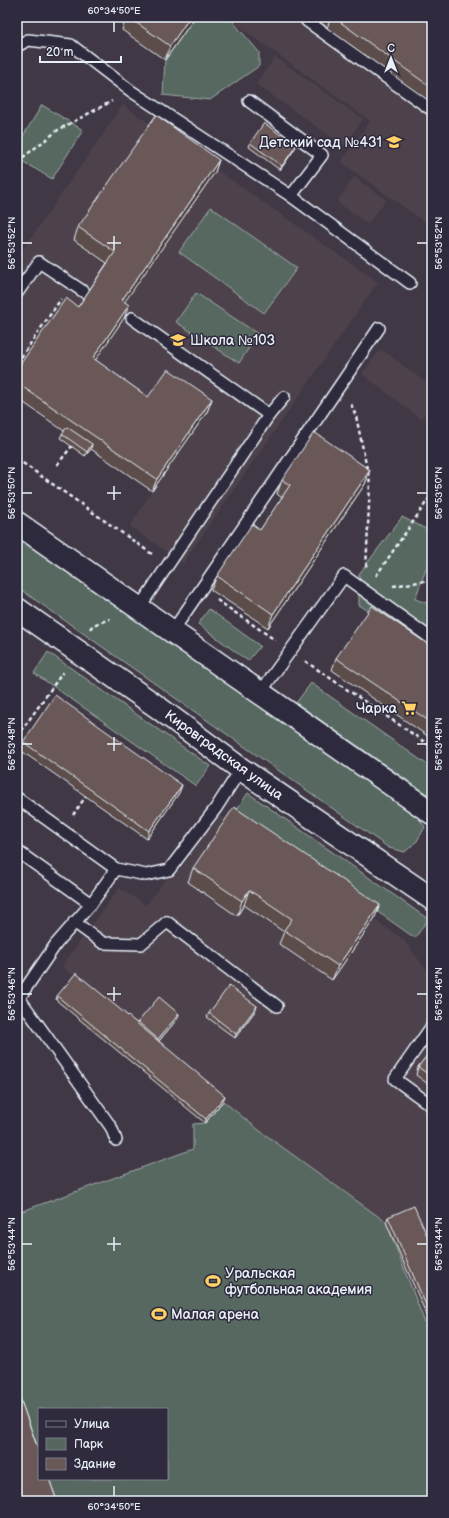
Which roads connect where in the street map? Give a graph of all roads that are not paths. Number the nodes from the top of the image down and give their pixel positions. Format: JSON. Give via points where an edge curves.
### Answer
{"nodes":[{"id":1,"x":310,"y":17,"type":"edge"},
{"id":2,"x":17,"y":46,"type":"edge"},
{"id":3,"x":249,"y":101,"type":"dead end"},
{"id":4,"x":432,"y":110,"type":"edge"},
{"id":5,"x":291,"y":196,"type":"junction"},
{"id":6,"x":410,"y":283,"type":"dead end"},
{"id":7,"x":84,"y":292,"type":"dead end"},
{"id":8,"x":17,"y":293,"type":"edge"},
{"id":9,"x":132,"y":318,"type":"dead end"},
{"id":10,"x":379,"y":328,"type":"dead end"},
{"id":11,"x":284,"y":397,"type":"dead end"},
{"id":12,"x":269,"y":415,"type":"junction"},
{"id":13,"x":17,"y":523,"type":"edge"},
{"id":14,"x":139,"y":608,"type":"junction"},
{"id":15,"x":17,"y":609,"type":"edge"},
{"id":16,"x":172,"y":632,"type":"junction"},
{"id":17,"x":432,"y":639,"type":"edge"},
{"id":18,"x":260,"y":693,"type":"junction"},
{"id":19,"x":241,"y":769,"type":"junction"},
{"id":20,"x":17,"y":798,"type":"edge"},
{"id":21,"x":432,"y":813,"type":"edge"},
{"id":22,"x":17,"y":851,"type":"edge"},
{"id":23,"x":116,"y":869,"type":"junction"},
{"id":24,"x":432,"y":899,"type":"edge"},
{"id":25,"x":91,"y":904,"type":"junction"},
{"id":26,"x":74,"y":922,"type":"junction"},
{"id":27,"x":278,"y":1006,"type":"dead end"},
{"id":28,"x":432,"y":1026,"type":"edge"},
{"id":29,"x":432,"y":1106,"type":"edge"},
{"id":30,"x":116,"y":1140,"type":"dead end"}],
"edges":[{"from":1,"to":4,"type":"lane","via":[[307,21]]},
{"from":2,"to":5,"type":"lane","via":[[28,40],[71,45],[131,90]]},
{"from":3,"to":5,"type":"lane","via":[[322,154]]},
{"from":5,"to":6,"type":"lane"},
{"from":7,"to":8,"type":"lane","via":[[39,262]]},
{"from":9,"to":12,"type":"lane"},
{"from":10,"to":16,"type":"lane"},
{"from":11,"to":12,"type":"lane"},
{"from":12,"to":14,"type":"lane"},
{"from":13,"to":14,"type":"main road"},
{"from":14,"to":16,"type":"main road"},
{"from":15,"to":19,"type":"main road","name":"Кировградская улица"},
{"from":16,"to":18,"type":"main road"},
{"from":17,"to":18,"type":"lane","via":[[344,576]]},
{"from":18,"to":21,"type":"main road"},
{"from":19,"to":23,"type":"lane","via":[[216,808],[169,870],[146,875]]},
{"from":19,"to":24,"type":"main road","name":"Кировградская улица"},
{"from":20,"to":23,"type":"lane"},
{"from":22,"to":25,"type":"lane"},
{"from":23,"to":25,"type":"lane"},
{"from":25,"to":26,"type":"lane"},
{"from":26,"to":27,"type":"lane","via":[[103,943],[141,944],[166,922]]},
{"from":26,"to":30,"type":"lane","via":[[19,998],[111,1127]]},
{"from":28,"to":29,"type":"lane","via":[[395,1079]]}]}
